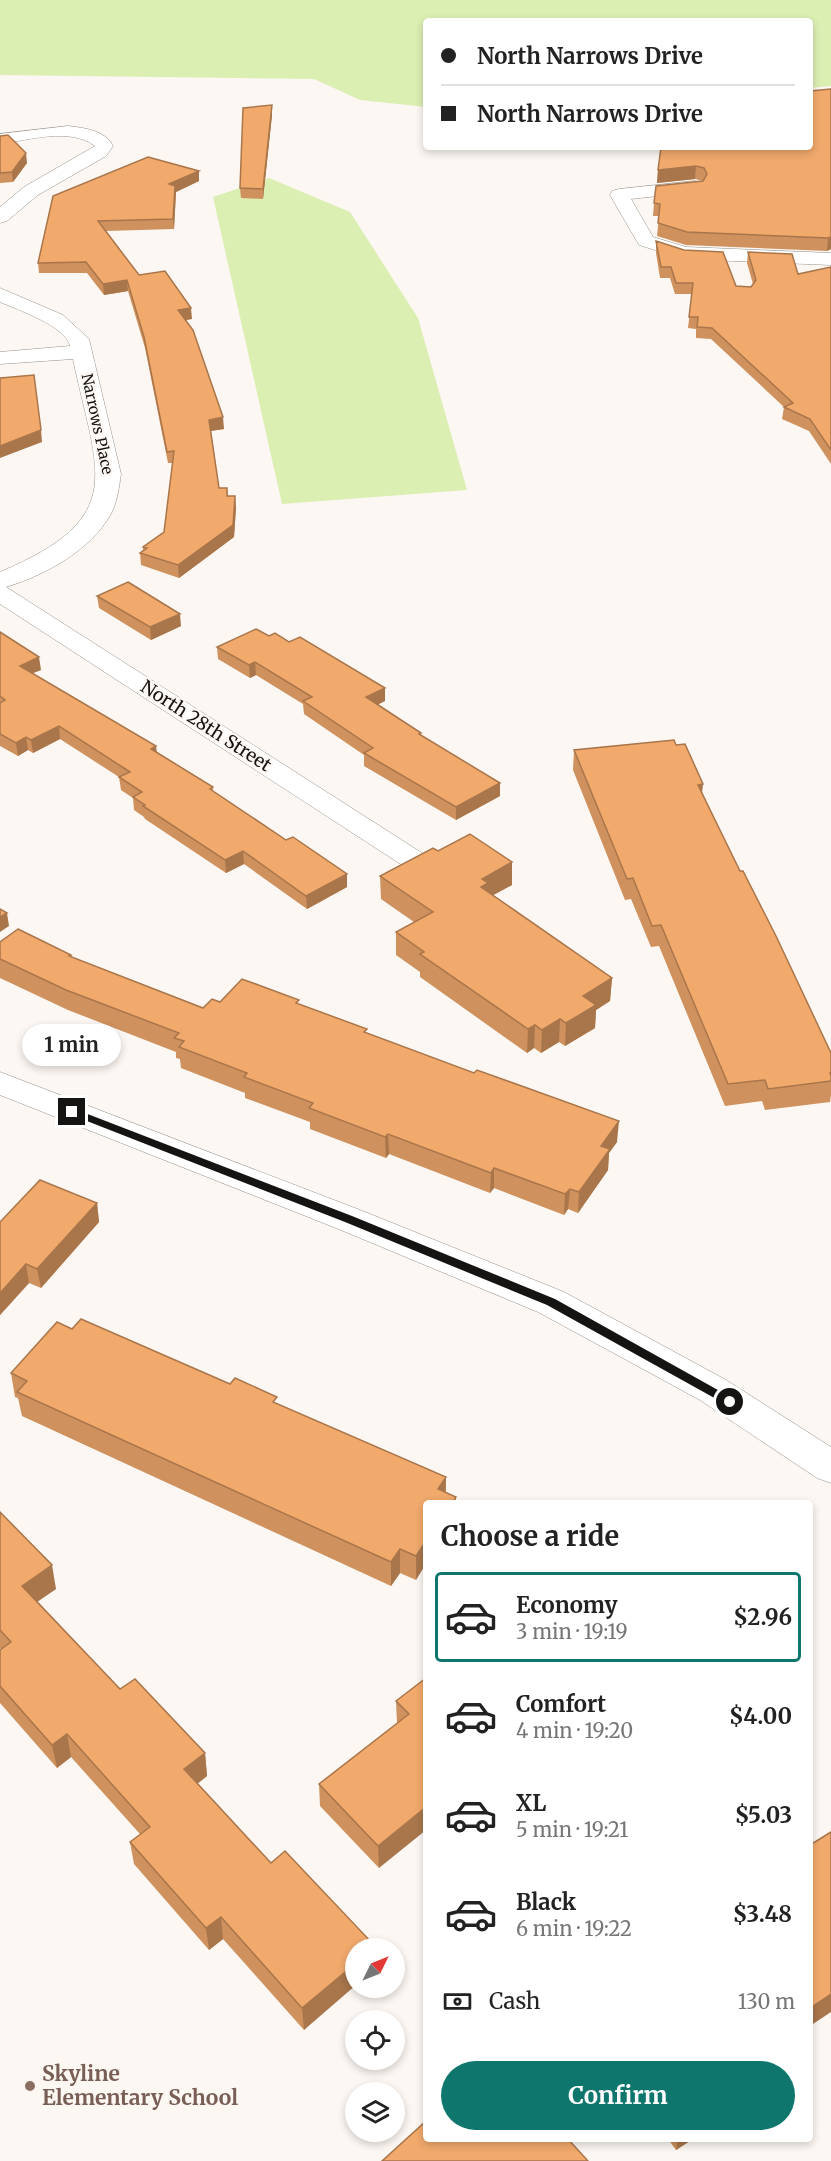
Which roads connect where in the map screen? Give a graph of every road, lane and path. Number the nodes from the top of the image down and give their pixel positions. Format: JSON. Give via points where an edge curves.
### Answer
{"nodes":[{"id":1,"x":0,"y":139,"type":"edge"},
{"id":2,"x":695,"y":187,"type":"edge"},
{"id":3,"x":0,"y":217,"type":"edge"},
{"id":4,"x":831,"y":259,"type":"edge"},
{"id":5,"x":0,"y":294,"type":"edge"},
{"id":6,"x":81,"y":352,"type":"junction"},
{"id":7,"x":0,"y":358,"type":"edge"},
{"id":8,"x":0,"y":581,"type":"edge"},
{"id":9,"x":0,"y":593,"type":"edge"},
{"id":10,"x":412,"y":859,"type":"edge"},
{"id":11,"x":0,"y":1083,"type":"edge"},
{"id":12,"x":831,"y":1467,"type":"edge"}],
"edges":[{"from":1,"to":3,"type":"street","via":[[74,132],[103,143],[100,152],[31,191]]},
{"from":2,"to":4,"type":"street","via":[[619,195],[646,241],[684,253],[735,264]]},
{"from":5,"to":6,"type":"street","name":"Narrows Place","via":[[56,319],[75,333]]},
{"from":6,"to":7,"type":"street"},
{"from":6,"to":8,"type":"street","name":"Narrows Place","via":[[109,488],[90,526],[78,540],[43,563]]},
{"from":9,"to":10,"type":"street","name":"North 28th Street"},
{"from":11,"to":12,"type":"street","via":[[551,1302],[713,1390]]}]}
